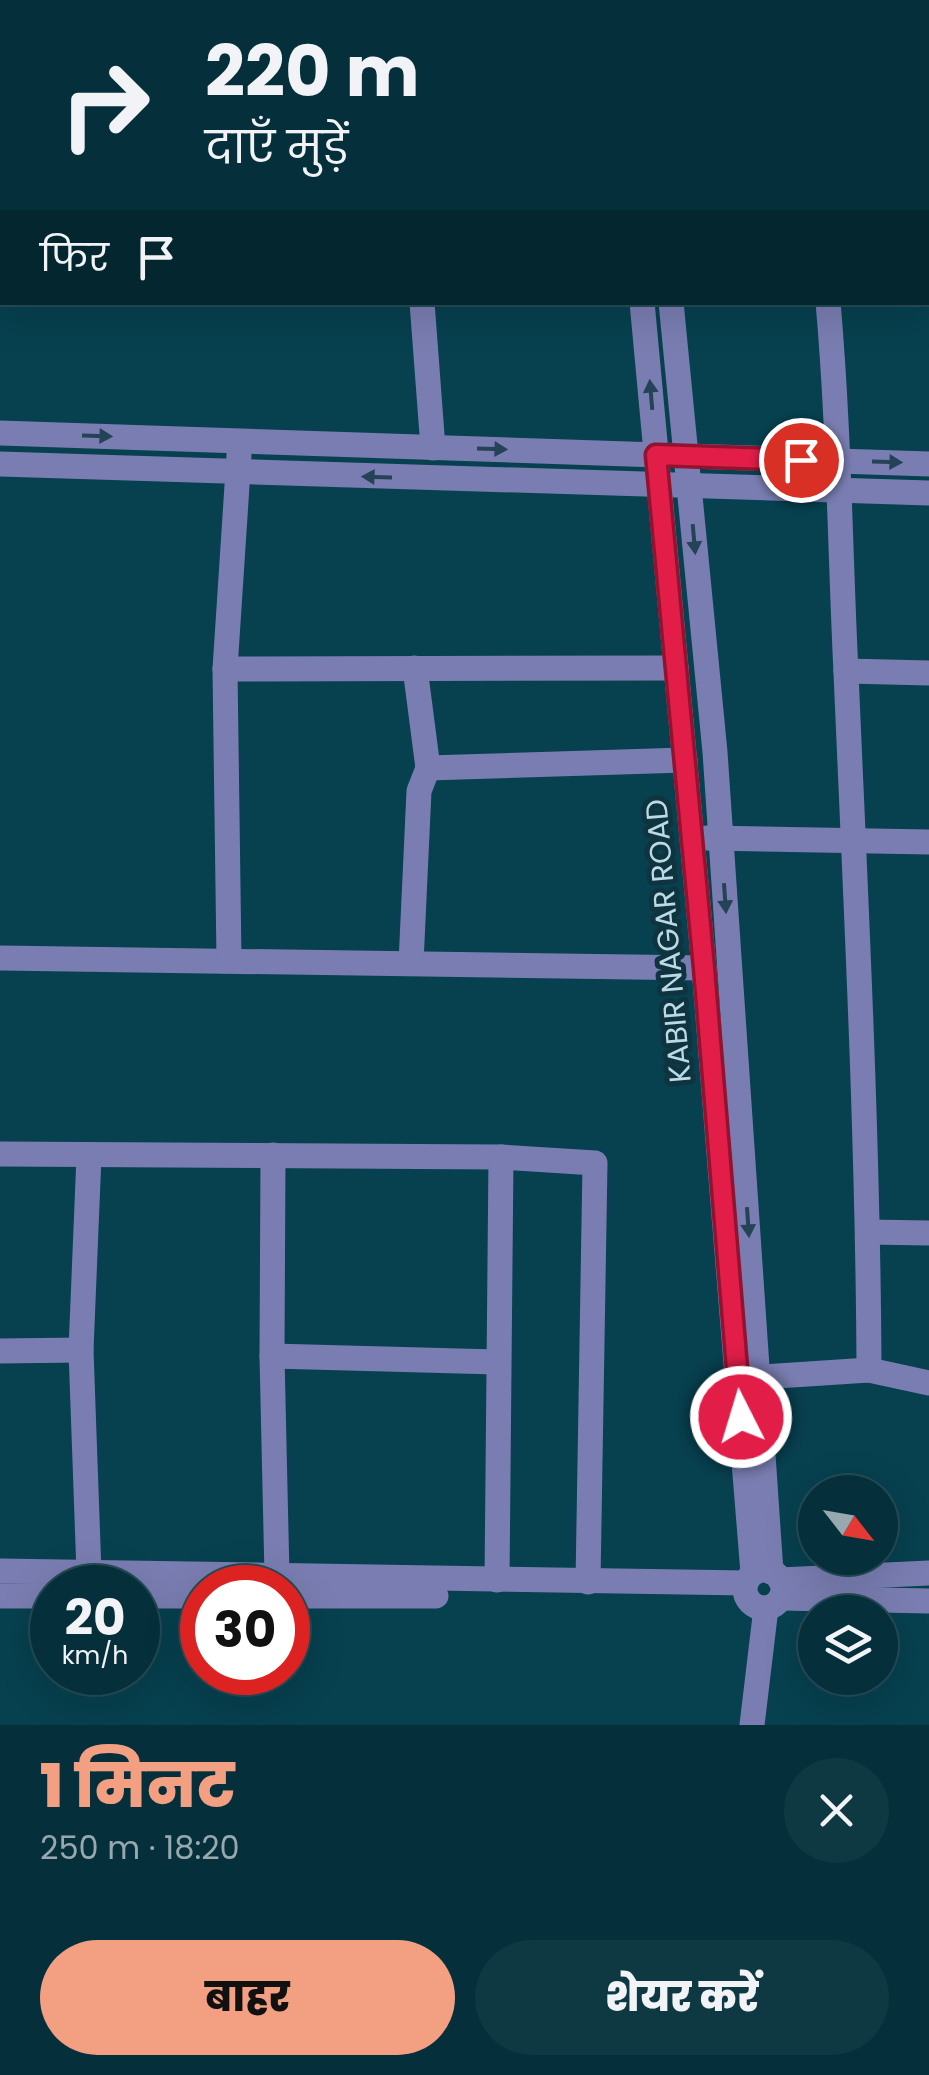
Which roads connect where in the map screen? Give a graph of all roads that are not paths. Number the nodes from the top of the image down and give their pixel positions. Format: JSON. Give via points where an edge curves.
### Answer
{"nodes":[{"id":1,"x":422,"y":305,"type":"edge"},
{"id":2,"x":642,"y":305,"type":"edge"},
{"id":3,"x":671,"y":305,"type":"edge"},
{"id":4,"x":828,"y":305,"type":"edge"},
{"id":5,"x":0,"y":433,"type":"edge"},
{"id":6,"x":239,"y":441,"type":"junction"},
{"id":7,"x":434,"y":448,"type":"junction"},
{"id":8,"x":656,"y":455,"type":"junction"},
{"id":9,"x":686,"y":456,"type":"junction"},
{"id":10,"x":839,"y":460,"type":"junction"},
{"id":11,"x":0,"y":464,"type":"edge"},
{"id":12,"x":929,"y":464,"type":"edge"},
{"id":13,"x":238,"y":473,"type":"junction"},
{"id":14,"x":659,"y":486,"type":"junction"},
{"id":15,"x":689,"y":487,"type":"junction"},
{"id":16,"x":840,"y":491,"type":"junction"},
{"id":17,"x":929,"y":494,"type":"edge"},
{"id":18,"x":225,"y":668,"type":"junction"},
{"id":19,"x":416,"y":668,"type":"junction"},
{"id":20,"x":676,"y":668,"type":"junction"},
{"id":21,"x":846,"y":671,"type":"junction"},
{"id":22,"x":929,"y":674,"type":"edge"},
{"id":23,"x":685,"y":760,"type":"junction"},
{"id":24,"x":428,"y":768,"type":"junction"},
{"id":25,"x":692,"y":838,"type":"junction"},
{"id":26,"x":721,"y":838,"type":"junction"},
{"id":27,"x":854,"y":838,"type":"junction"},
{"id":28,"x":929,"y":842,"type":"edge"},
{"id":29,"x":0,"y":958,"type":"edge"},
{"id":30,"x":229,"y":960,"type":"junction"},
{"id":31,"x":411,"y":963,"type":"junction"},
{"id":32,"x":704,"y":968,"type":"junction"},
{"id":33,"x":0,"y":1154,"type":"edge"},
{"id":34,"x":273,"y":1155,"type":"junction"},
{"id":35,"x":89,"y":1156,"type":"junction"},
{"id":36,"x":501,"y":1157,"type":"junction"},
{"id":37,"x":868,"y":1232,"type":"junction"},
{"id":38,"x":929,"y":1233,"type":"edge"},
{"id":39,"x":81,"y":1350,"type":"junction"},
{"id":40,"x":0,"y":1351,"type":"edge"},
{"id":41,"x":272,"y":1356,"type":"junction"},
{"id":42,"x":497,"y":1362,"type":"junction"},
{"id":43,"x":869,"y":1370,"type":"junction"},
{"id":44,"x":748,"y":1378,"type":"junction"},
{"id":45,"x":929,"y":1383,"type":"edge"},
{"id":46,"x":89,"y":1565,"type":"edge"},
{"id":47,"x":281,"y":1565,"type":"edge"},
{"id":48,"x":0,"y":1571,"type":"edge"},
{"id":49,"x":30,"y":1572,"type":"edge"},
{"id":50,"x":929,"y":1573,"type":"edge"},
{"id":51,"x":498,"y":1580,"type":"junction"},
{"id":52,"x":588,"y":1582,"type":"junction"},
{"id":53,"x":310,"y":1585,"type":"edge"},
{"id":54,"x":310,"y":1586,"type":"edge"},
{"id":55,"x":763,"y":1587,"type":"junction"},
{"id":56,"x":0,"y":1596,"type":"edge"},
{"id":57,"x":30,"y":1596,"type":"edge"},
{"id":58,"x":929,"y":1600,"type":"edge"},
{"id":59,"x":752,"y":1725,"type":"edge"}],
"edges":[{"from":1,"to":7,"type":"street"},
{"from":8,"to":2,"type":"street","name":"KABIR NAGAR ROAD","one_way":true},
{"from":3,"to":9,"type":"street"},
{"from":4,"to":10,"type":"street"},
{"from":5,"to":6,"type":"street","one_way":true},
{"from":6,"to":7,"type":"street"},
{"from":6,"to":13,"type":"street"},
{"from":7,"to":8,"type":"street","one_way":true},
{"from":8,"to":9,"type":"street"},
{"from":8,"to":14,"type":"street","name":"KABIR NAGAR ROAD"},
{"from":9,"to":10,"type":"street"},
{"from":9,"to":15,"type":"street"},
{"from":10,"to":12,"type":"street","one_way":true},
{"from":10,"to":16,"type":"street"},
{"from":11,"to":13,"type":"street"},
{"from":14,"to":13,"type":"street","one_way":true},
{"from":13,"to":18,"type":"street"},
{"from":14,"to":15,"type":"street"},
{"from":14,"to":20,"type":"street","name":"KABIR NAGAR ROAD"},
{"from":15,"to":16,"type":"street"},
{"from":15,"to":26,"type":"street","one_way":true},
{"from":16,"to":17,"type":"street"},
{"from":16,"to":21,"type":"street"},
{"from":18,"to":19,"type":"street"},
{"from":18,"to":30,"type":"street"},
{"from":19,"to":20,"type":"street"},
{"from":19,"to":24,"type":"street"},
{"from":20,"to":23,"type":"street","name":"KABIR NAGAR ROAD"},
{"from":21,"to":22,"type":"street"},
{"from":21,"to":27,"type":"street"},
{"from":23,"to":24,"type":"street"},
{"from":23,"to":25,"type":"street","name":"KABIR NAGAR ROAD"},
{"from":24,"to":31,"type":"street","via":[[420,791]]},
{"from":25,"to":26,"type":"street"},
{"from":25,"to":32,"type":"street","name":"KABIR NAGAR ROAD"},
{"from":26,"to":27,"type":"street"},
{"from":26,"to":44,"type":"street","one_way":true},
{"from":27,"to":28,"type":"street"},
{"from":27,"to":37,"type":"street"},
{"from":29,"to":30,"type":"street"},
{"from":30,"to":31,"type":"street"},
{"from":31,"to":32,"type":"street"},
{"from":32,"to":44,"type":"street","name":"KABIR NAGAR ROAD"},
{"from":33,"to":35,"type":"street"},
{"from":34,"to":35,"type":"street"},
{"from":34,"to":36,"type":"street"},
{"from":34,"to":41,"type":"street"},
{"from":35,"to":39,"type":"street"},
{"from":36,"to":42,"type":"street"},
{"from":36,"to":52,"type":"street","via":[[595,1163]]},
{"from":37,"to":38,"type":"street"},
{"from":37,"to":43,"type":"street"},
{"from":39,"to":40,"type":"street"},
{"from":39,"to":46,"type":"street"},
{"from":41,"to":42,"type":"street"},
{"from":41,"to":47,"type":"street"},
{"from":42,"to":51,"type":"street"},
{"from":43,"to":44,"type":"street"},
{"from":43,"to":45,"type":"street"},
{"from":44,"to":55,"type":"street","name":"KABIR NAGAR ROAD"},
{"from":48,"to":49,"type":"street"},
{"from":50,"to":55,"type":"street"},
{"from":51,"to":52,"type":"street"},
{"from":51,"to":53,"type":"street"},
{"from":52,"to":55,"type":"street"},
{"from":54,"to":55,"type":"street"},
{"from":55,"to":58,"type":"street"},
{"from":55,"to":59,"type":"street","name":"KABIR NAGAR ROAD"},
{"from":56,"to":57,"type":"street"}]}
